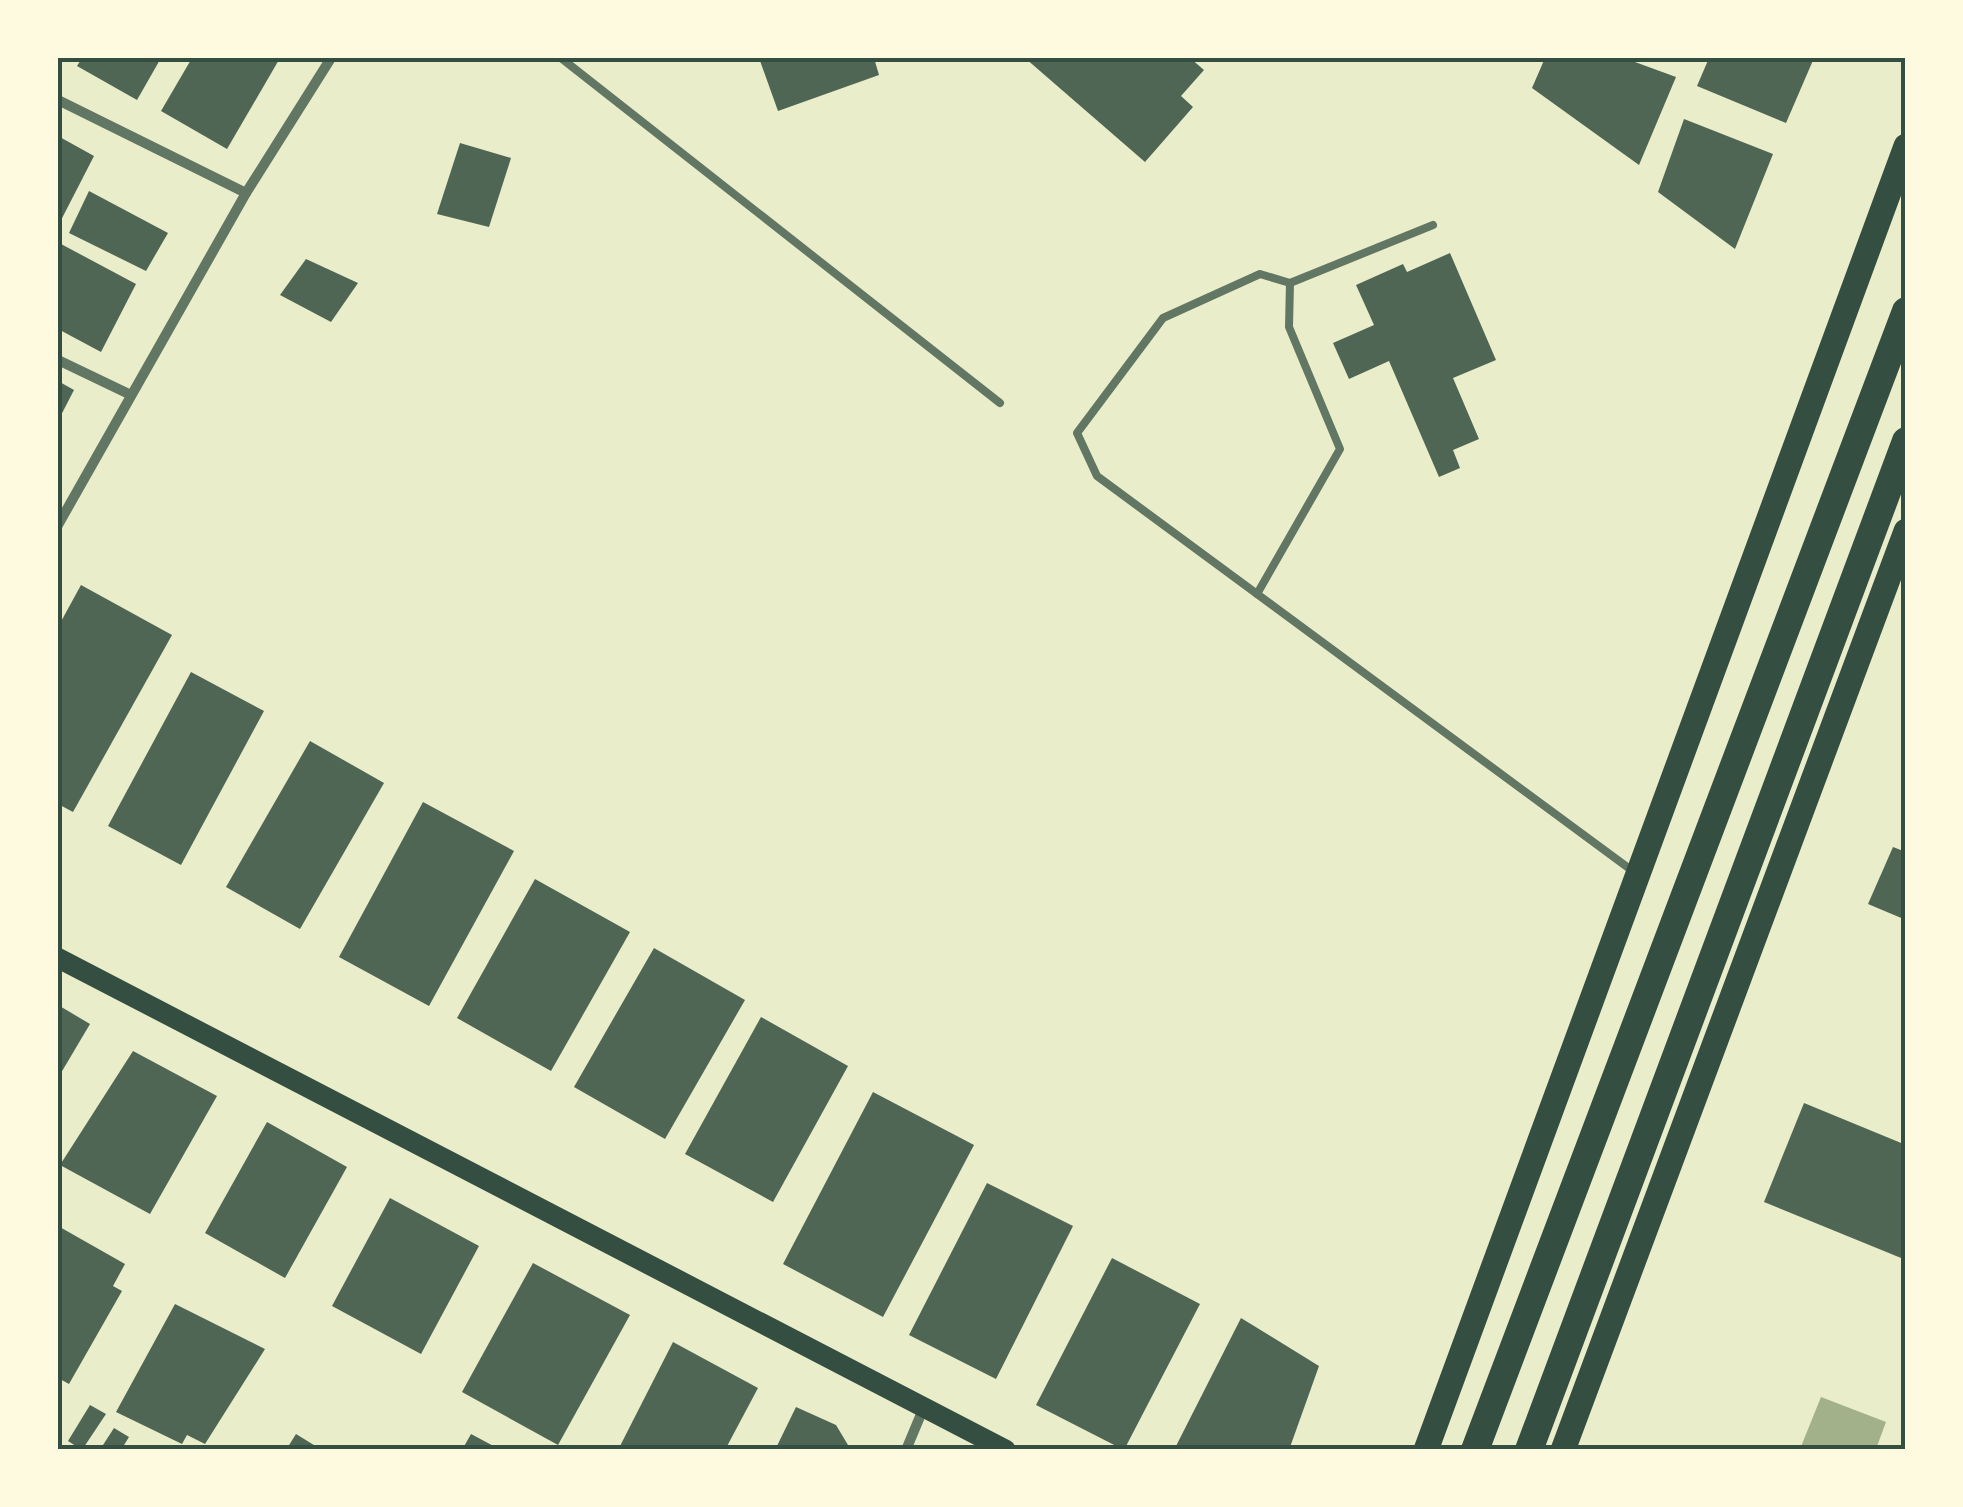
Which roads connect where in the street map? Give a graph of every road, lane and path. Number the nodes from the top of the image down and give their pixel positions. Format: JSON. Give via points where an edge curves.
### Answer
{"nodes":[{"id":1,"x":331,"y":58,"type":"edge"},
{"id":2,"x":561,"y":58,"type":"edge"},
{"id":3,"x":58,"y":100,"type":"edge"},
{"id":4,"x":1906,"y":146,"type":"edge"},
{"id":5,"x":246,"y":193,"type":"junction"},
{"id":6,"x":1433,"y":225,"type":"dead end"},
{"id":7,"x":1290,"y":283,"type":"junction"},
{"id":8,"x":1906,"y":312,"type":"edge"},
{"id":9,"x":58,"y":360,"type":"edge"},
{"id":10,"x":131,"y":395,"type":"junction"},
{"id":11,"x":1000,"y":403,"type":"dead end"},
{"id":12,"x":1906,"y":440,"type":"edge"},
{"id":13,"x":58,"y":526,"type":"edge"},
{"id":14,"x":1906,"y":531,"type":"edge"},
{"id":15,"x":1257,"y":594,"type":"junction"},
{"id":16,"x":1637,"y":874,"type":"junction"},
{"id":17,"x":58,"y":958,"type":"edge"},
{"id":18,"x":924,"y":1407,"type":"junction"},
{"id":19,"x":906,"y":1450,"type":"edge"},
{"id":20,"x":1006,"y":1450,"type":"edge"},
{"id":21,"x":1426,"y":1450,"type":"edge"},
{"id":22,"x":1475,"y":1450,"type":"edge"},
{"id":23,"x":1529,"y":1450,"type":"edge"},
{"id":24,"x":1563,"y":1450,"type":"edge"}],
"edges":[{"from":1,"to":5,"type":"street"},
{"from":2,"to":11,"type":"lane"},
{"from":3,"to":5,"type":"street"},
{"from":4,"to":16,"type":"main road"},
{"from":5,"to":10,"type":"street"},
{"from":6,"to":7,"type":"lane"},
{"from":7,"to":15,"type":"lane","via":[[1289,327],[1340,449]]},
{"from":7,"to":15,"type":"lane","via":[[1260,274],[1163,318],[1077,433],[1097,476]]},
{"from":8,"to":22,"type":"highway"},
{"from":9,"to":10,"type":"street"},
{"from":10,"to":13,"type":"street"},
{"from":12,"to":23,"type":"highway"},
{"from":14,"to":24,"type":"main road"},
{"from":15,"to":16,"type":"lane"},
{"from":16,"to":21,"type":"main road"},
{"from":17,"to":18,"type":"main road"},
{"from":18,"to":19,"type":"street"},
{"from":18,"to":20,"type":"main road"}]}
